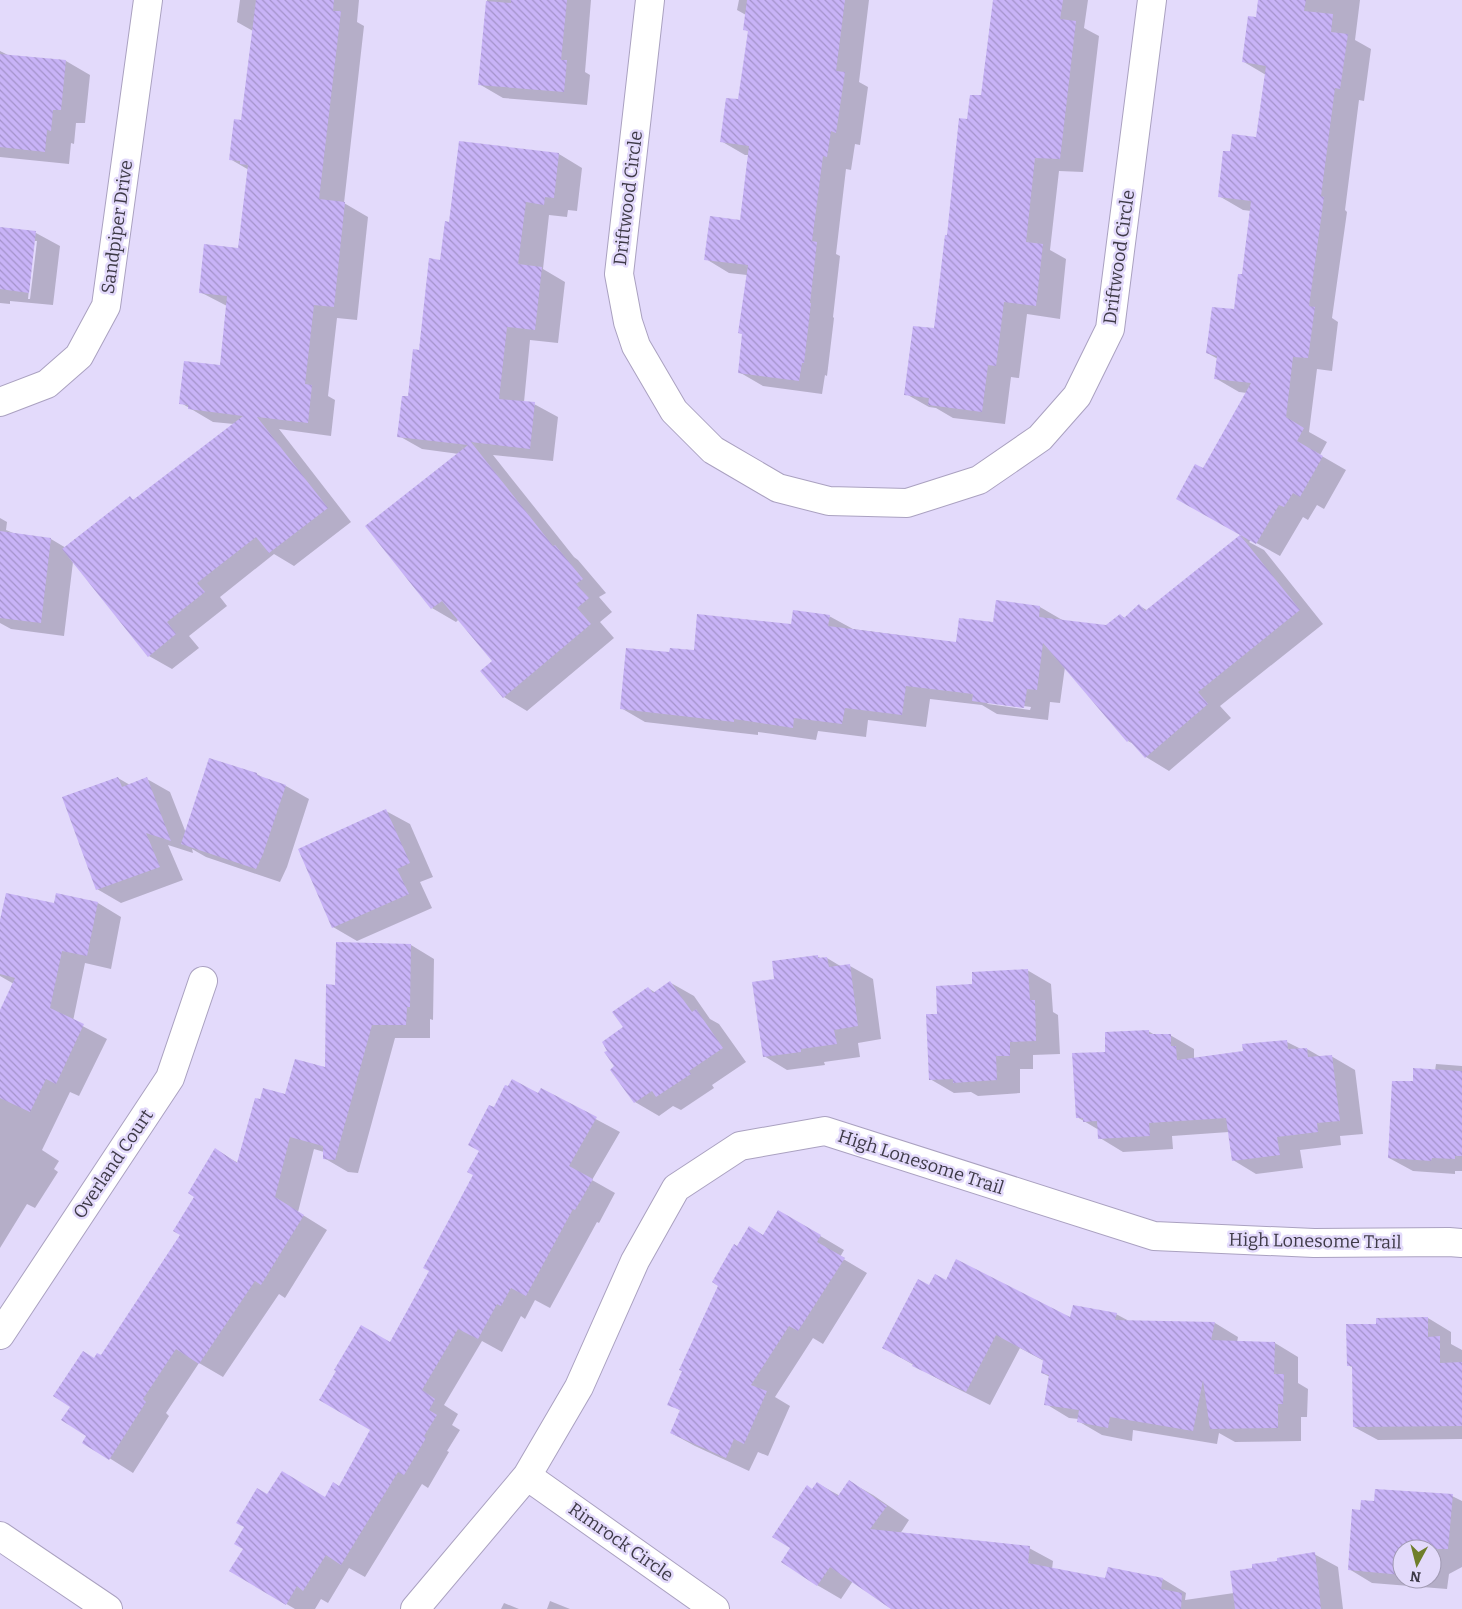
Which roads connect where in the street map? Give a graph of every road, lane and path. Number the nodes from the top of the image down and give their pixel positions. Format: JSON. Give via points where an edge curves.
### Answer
{"nodes":[{"id":1,"x":148,"y":0,"type":"edge"},
{"id":2,"x":650,"y":0,"type":"edge"},
{"id":3,"x":1152,"y":0,"type":"edge"},
{"id":4,"x":0,"y":402,"type":"edge"},
{"id":5,"x":202,"y":981,"type":"dead end"},
{"id":6,"x":1462,"y":1243,"type":"edge"},
{"id":7,"x":0,"y":1335,"type":"edge"},
{"id":8,"x":527,"y":1476,"type":"junction"},
{"id":9,"x":0,"y":1536,"type":"edge"},
{"id":10,"x":108,"y":1609,"type":"edge"},
{"id":11,"x":415,"y":1609,"type":"edge"},
{"id":12,"x":715,"y":1609,"type":"edge"}],
"edges":[{"from":1,"to":4,"type":"street","name":"Sandpiper Drive","via":[[106,306],[79,356],[47,384]]},
{"from":2,"to":3,"type":"street","name":"Driftwood Circle","via":[[619,274],[636,346],[680,418],[713,450],[778,488],[829,501],[907,503],[979,480],[1040,438],[1078,396],[1110,329]]},
{"from":5,"to":7,"type":"street","name":"Overland Court","via":[[170,1078]]},
{"from":6,"to":8,"type":"street","name":"High Lonesome Trail","via":[[1314,1243],[1154,1236],[825,1131],[740,1146],[676,1188],[635,1261],[579,1387]]},
{"from":8,"to":11,"type":"street","name":"High Lonesome Trail"},
{"from":8,"to":12,"type":"street","name":"Rimrock Circle"},
{"from":9,"to":10,"type":"street"}]}
